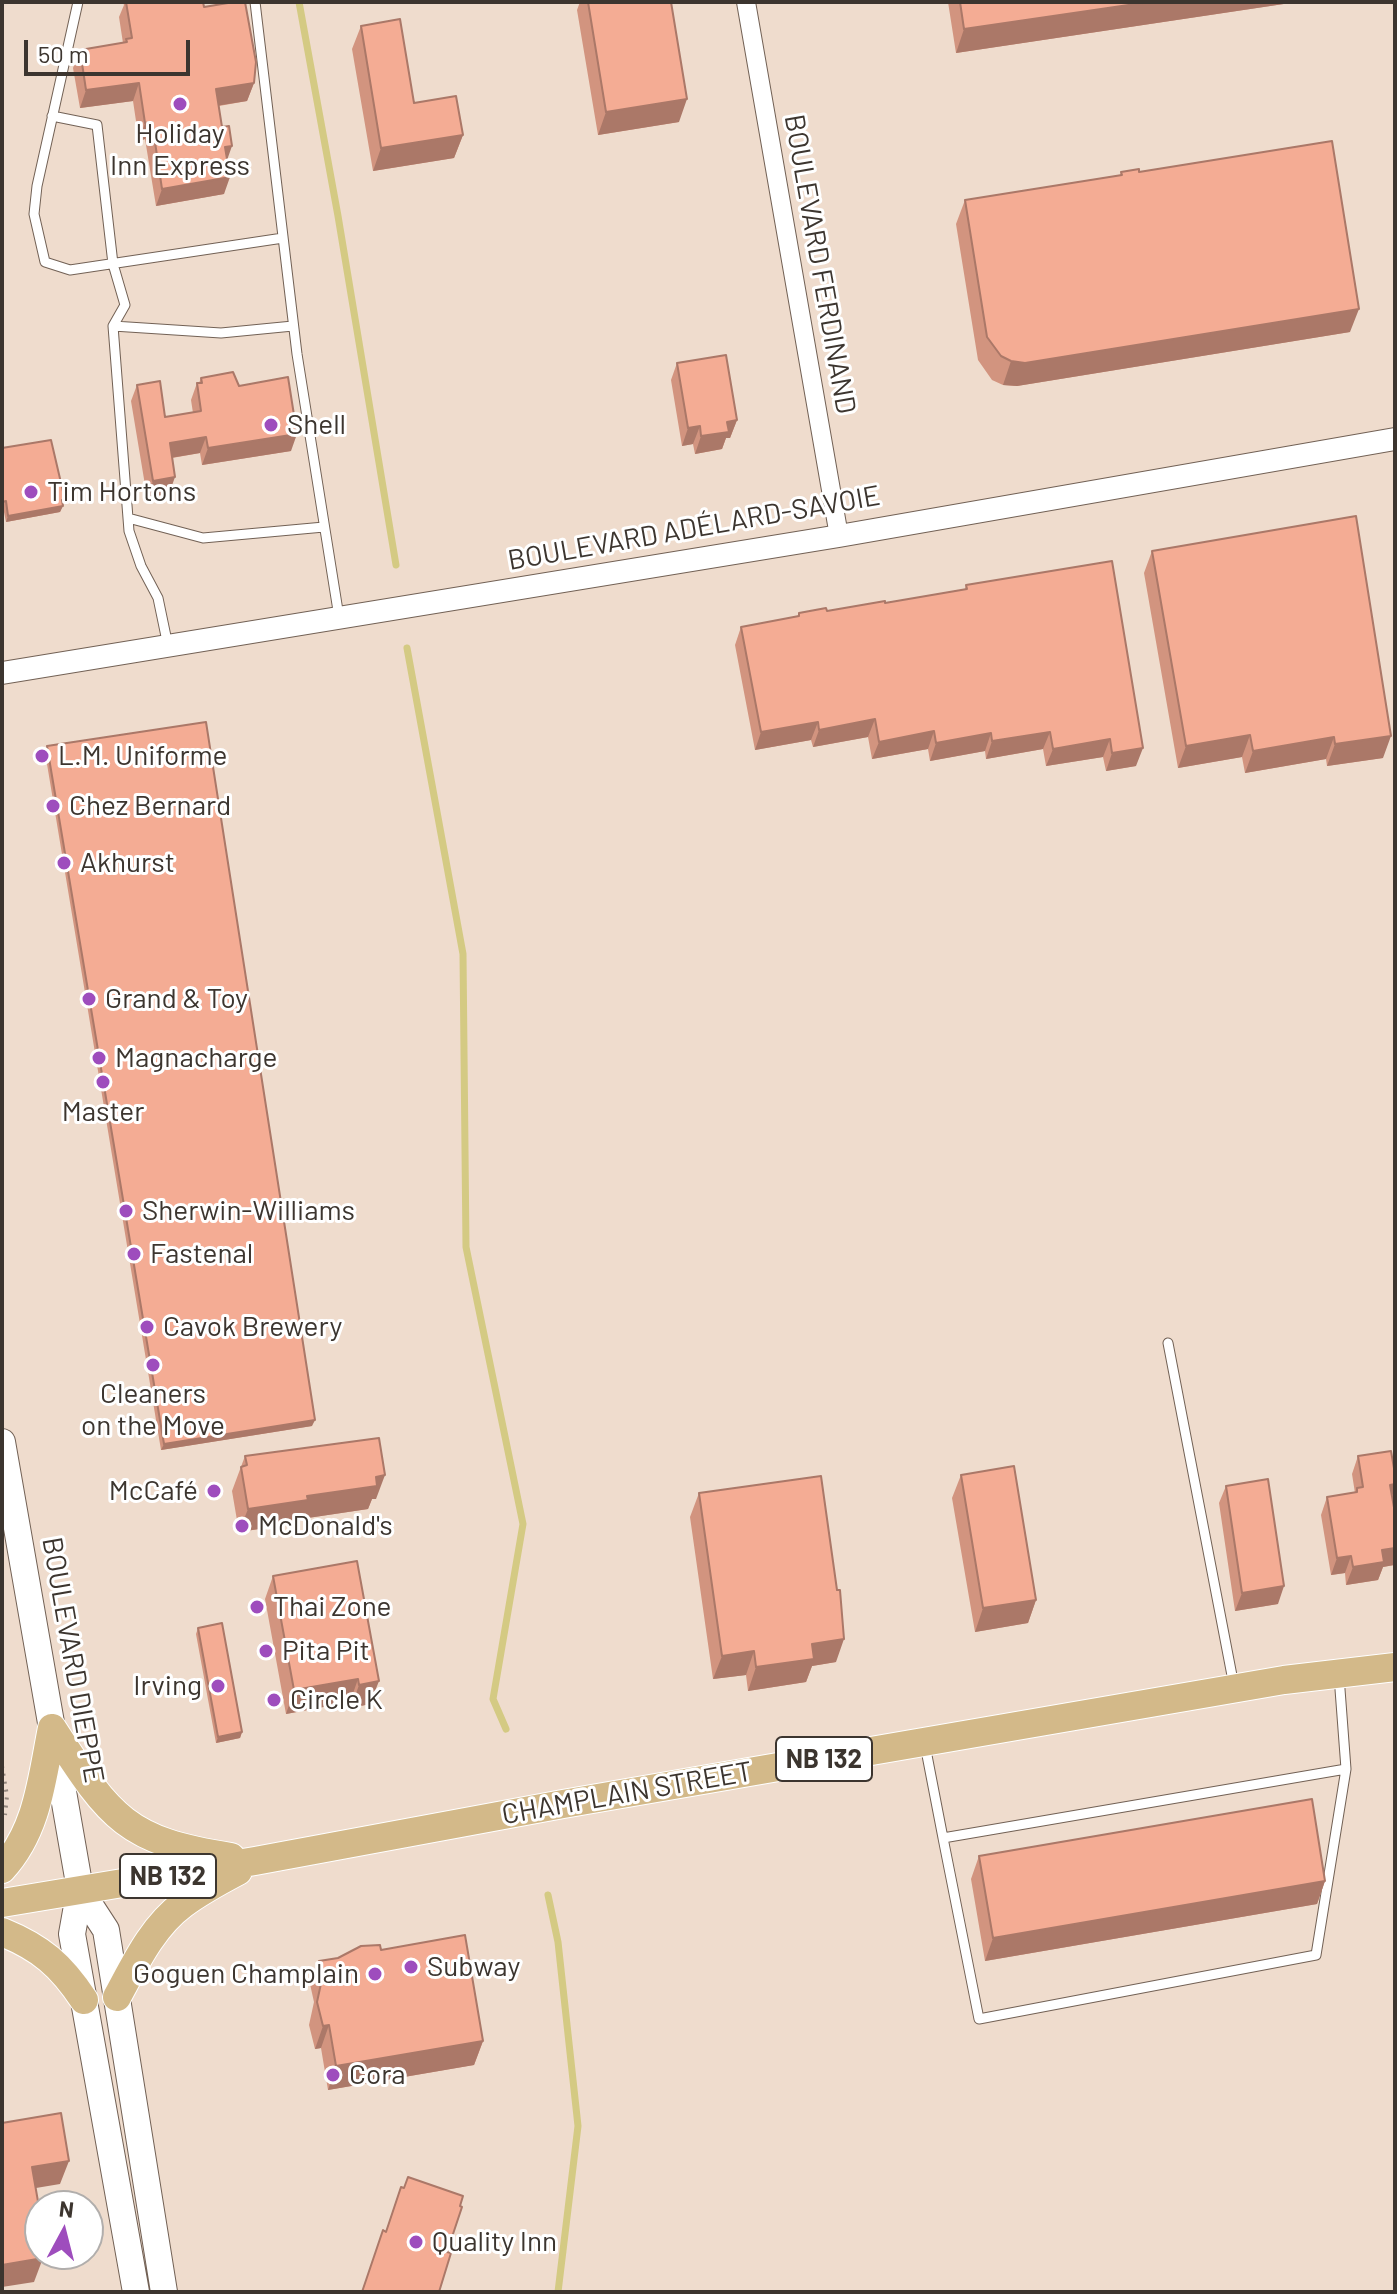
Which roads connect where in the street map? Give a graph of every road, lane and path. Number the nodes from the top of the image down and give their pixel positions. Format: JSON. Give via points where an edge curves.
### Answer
{"nodes":[{"id":1,"x":78,"y":2,"type":"edge"},
{"id":2,"x":255,"y":2,"type":"edge"},
{"id":3,"x":746,"y":2,"type":"edge"},
{"id":4,"x":52,"y":116,"type":"junction"},
{"id":5,"x":283,"y":238,"type":"junction"},
{"id":6,"x":113,"y":264,"type":"junction"},
{"id":7,"x":113,"y":326,"type":"junction"},
{"id":8,"x":293,"y":326,"type":"junction"},
{"id":9,"x":1395,"y":439,"type":"edge"},
{"id":10,"x":128,"y":518,"type":"junction"},
{"id":11,"x":324,"y":527,"type":"junction"},
{"id":12,"x":839,"y":536,"type":"junction"},
{"id":13,"x":339,"y":618,"type":"junction"},
{"id":14,"x":168,"y":646,"type":"junction"},
{"id":15,"x":2,"y":673,"type":"edge"},
{"id":16,"x":1168,"y":1343,"type":"dead end"},
{"id":17,"x":2,"y":1442,"type":"edge"},
{"id":18,"x":1395,"y":1667,"type":"edge"},
{"id":19,"x":1339,"y":1673,"type":"junction"},
{"id":20,"x":1235,"y":1689,"type":"junction"},
{"id":21,"x":52,"y":1728,"type":"junction"},
{"id":22,"x":925,"y":1742,"type":"junction"},
{"id":23,"x":2,"y":1766,"type":"edge"},
{"id":24,"x":1346,"y":1769,"type":"junction"},
{"id":25,"x":2,"y":1823,"type":"edge"},
{"id":26,"x":943,"y":1838,"type":"junction"},
{"id":27,"x":255,"y":1861,"type":"junction"},
{"id":28,"x":2,"y":1869,"type":"edge"},
{"id":29,"x":80,"y":1890,"type":"junction"},
{"id":30,"x":2,"y":1903,"type":"edge"},
{"id":31,"x":2,"y":1932,"type":"edge"},
{"id":32,"x":117,"y":1997,"type":"junction"},
{"id":33,"x":84,"y":2000,"type":"junction"},
{"id":34,"x":136,"y":2292,"type":"edge"},
{"id":35,"x":164,"y":2292,"type":"edge"}],
"edges":[{"from":1,"to":4,"type":"lane"},
{"from":2,"to":5,"type":"lane"},
{"from":3,"to":12,"type":"street","name":"BOULEVARD FERDINAND"},
{"from":4,"to":6,"type":"lane","via":[[97,125]]},
{"from":4,"to":6,"type":"lane","via":[[34,214],[45,262],[70,270]]},
{"from":5,"to":6,"type":"lane"},
{"from":5,"to":8,"type":"lane"},
{"from":6,"to":7,"type":"lane","via":[[125,305]]},
{"from":7,"to":8,"type":"lane","via":[[221,333]]},
{"from":7,"to":10,"type":"lane"},
{"from":8,"to":11,"type":"lane"},
{"from":9,"to":12,"type":"street","name":"BOULEVARD ADÉLARD-SAVOIE"},
{"from":10,"to":11,"type":"lane","via":[[203,538]]},
{"from":10,"to":14,"type":"lane","via":[[141,566],[158,598]]},
{"from":11,"to":13,"type":"lane"},
{"from":12,"to":13,"type":"street","name":"BOULEVARD ADÉLARD-SAVOIE"},
{"from":13,"to":14,"type":"street","name":"BOULEVARD ADÉLARD-SAVOIE"},
{"from":14,"to":15,"type":"street","name":"BOULEVARD ADÉLARD-SAVOIE"},
{"from":16,"to":20,"type":"lane"},
{"from":17,"to":21,"type":"main road","name":"BOULEVARD DIEPPE"},
{"from":18,"to":19,"type":"main road","name":"CHAMPLAIN STREET","number":"NB 132"},
{"from":19,"to":20,"type":"main road","name":"CHAMPLAIN STREET","number":"NB 132"},
{"from":19,"to":24,"type":"lane"},
{"from":20,"to":22,"type":"main road","name":"CHAMPLAIN STREET","number":"NB 132"},
{"from":21,"to":27,"type":"main road","via":[[93,1791],[133,1829],[178,1847]]},
{"from":21,"to":28,"type":"main road","via":[[33,1817],[20,1847]]},
{"from":21,"to":29,"type":"main road","name":"BOULEVARD DIEPPE"},
{"from":22,"to":26,"type":"lane"},
{"from":22,"to":27,"type":"main road","name":"CHAMPLAIN STREET","number":"NB 132"},
{"from":23,"to":25,"type":"path","via":[[7,1796]]},
{"from":24,"to":26,"type":"lane"},
{"from":24,"to":26,"type":"lane","via":[[1316,1955],[979,2019]]},
{"from":27,"to":29,"type":"main road","name":"CHAMPLAIN STREET","number":"NB 132"},
{"from":27,"to":32,"type":"main road","via":[[167,1918]]},
{"from":29,"to":30,"type":"main road","name":"CHAMPLAIN STREET","number":"NB 132"},
{"from":29,"to":32,"type":"main road","name":"BOULEVARD DIEPPE","via":[[106,1930]]},
{"from":29,"to":33,"type":"main road","name":"BOULEVARD DIEPPE","via":[[72,1934]]},
{"from":31,"to":33,"type":"main road","via":[[58,1965]]},
{"from":32,"to":35,"type":"main road","name":"BOULEVARD DIEPPE"},
{"from":33,"to":34,"type":"main road","name":"BOULEVARD DIEPPE"}]}
